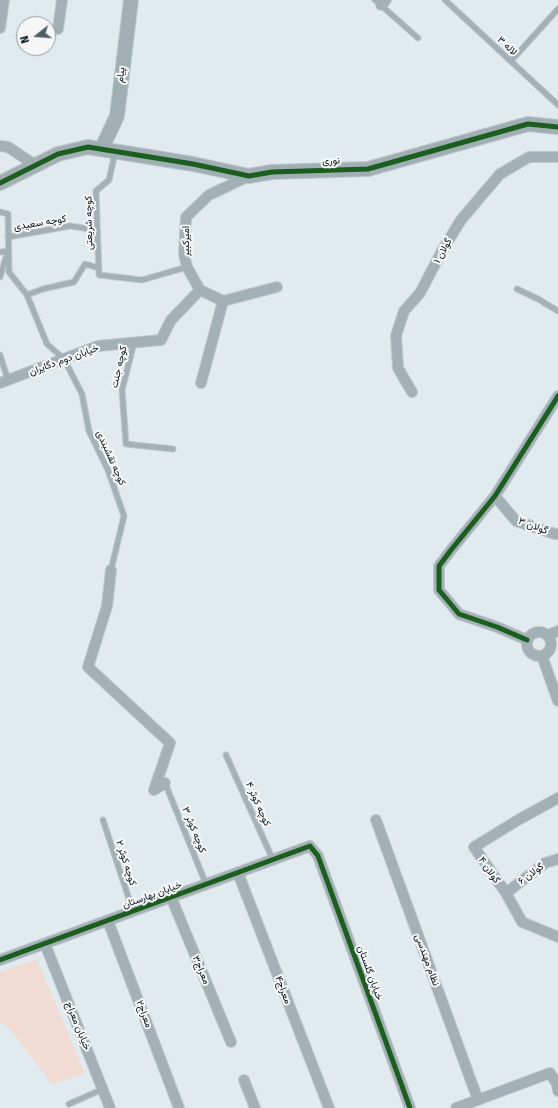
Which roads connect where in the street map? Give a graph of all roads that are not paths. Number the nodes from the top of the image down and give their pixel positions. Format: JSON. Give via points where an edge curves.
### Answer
{"nodes":[{"id":1,"x":4,"y":0,"type":"edge"},
{"id":2,"x":62,"y":0,"type":"edge"},
{"id":3,"x":131,"y":0,"type":"edge"},
{"id":4,"x":445,"y":0,"type":"edge"},
{"id":5,"x":381,"y":2,"type":"edge"},
{"id":6,"x":558,"y":9,"type":"edge"},
{"id":7,"x":0,"y":28,"type":"edge"},
{"id":8,"x":58,"y":29,"type":"dead end"},
{"id":9,"x":418,"y":38,"type":"dead end"},
{"id":10,"x":511,"y":61,"type":"junction"},
{"id":11,"x":558,"y":105,"type":"edge"},
{"id":12,"x":558,"y":127,"type":"edge"},
{"id":13,"x":0,"y":146,"type":"edge"},
{"id":14,"x":109,"y":150,"type":"junction"},
{"id":15,"x":558,"y":157,"type":"edge"},
{"id":16,"x":35,"y":165,"type":"junction"},
{"id":17,"x":249,"y":176,"type":"junction"},
{"id":18,"x":0,"y":183,"type":"edge"},
{"id":19,"x":0,"y":212,"type":"edge"},
{"id":20,"x":97,"y":230,"type":"junction"},
{"id":21,"x":8,"y":237,"type":"junction"},
{"id":22,"x":8,"y":250,"type":"junction"},
{"id":23,"x":0,"y":252,"type":"edge"},
{"id":24,"x":187,"y":267,"type":"junction"},
{"id":25,"x":99,"y":268,"type":"junction"},
{"id":26,"x":0,"y":277,"type":"edge"},
{"id":27,"x":276,"y":287,"type":"dead end"},
{"id":28,"x":517,"y":288,"type":"dead end"},
{"id":29,"x":200,"y":290,"type":"junction"},
{"id":30,"x":27,"y":295,"type":"junction"},
{"id":31,"x":223,"y":301,"type":"junction"},
{"id":32,"x":558,"y":311,"type":"edge"},
{"id":33,"x":134,"y":343,"type":"junction"},
{"id":34,"x":0,"y":355,"type":"edge"},
{"id":35,"x":64,"y":359,"type":"junction"},
{"id":36,"x":4,"y":382,"type":"edge"},
{"id":37,"x":201,"y":383,"type":"dead end"},
{"id":38,"x":412,"y":392,"type":"dead end"},
{"id":39,"x":557,"y":399,"type":"edge"},
{"id":40,"x":173,"y":449,"type":"dead end"},
{"id":41,"x":495,"y":496,"type":"junction"},
{"id":42,"x":558,"y":534,"type":"edge"},
{"id":43,"x":111,"y":570,"type":"joint"},
{"id":44,"x":558,"y":630,"type":"edge"},
{"id":45,"x":548,"y":635,"type":"junction"},
{"id":46,"x":527,"y":640,"type":"junction"},
{"id":47,"x":542,"y":656,"type":"junction"},
{"id":48,"x":558,"y":701,"type":"edge"},
{"id":49,"x":226,"y":755,"type":"dead end"},
{"id":50,"x":165,"y":783,"type":"joint"},
{"id":51,"x":558,"y":798,"type":"edge"},
{"id":52,"x":103,"y":820,"type":"dead end"},
{"id":53,"x":376,"y":820,"type":"dead end"},
{"id":54,"x":310,"y":846,"type":"joint"},
{"id":55,"x":558,"y":859,"type":"edge"},
{"id":56,"x":273,"y":860,"type":"junction"},
{"id":57,"x":238,"y":873,"type":"junction"},
{"id":58,"x":206,"y":884,"type":"junction"},
{"id":59,"x":506,"y":893,"type":"junction"},
{"id":60,"x":171,"y":897,"type":"junction"},
{"id":61,"x":133,"y":911,"type":"junction"},
{"id":62,"x":108,"y":921,"type":"junction"},
{"id":63,"x":558,"y":937,"type":"edge"},
{"id":64,"x":45,"y":944,"type":"junction"},
{"id":65,"x":0,"y":960,"type":"edge"},
{"id":66,"x":231,"y":1042,"type":"dead end"},
{"id":67,"x":244,"y":1080,"type":"dead end"},
{"id":68,"x":103,"y":1090,"type":"junction"},
{"id":69,"x":558,"y":1091,"type":"edge"},
{"id":70,"x":478,"y":1100,"type":"junction"},
{"id":71,"x":69,"y":1104,"type":"dead end"},
{"id":72,"x":110,"y":1108,"type":"edge"},
{"id":73,"x":179,"y":1108,"type":"edge"},
{"id":74,"x":255,"y":1108,"type":"edge"},
{"id":75,"x":329,"y":1108,"type":"edge"},
{"id":76,"x":410,"y":1108,"type":"edge"},
{"id":77,"x":456,"y":1108,"type":"edge"}],
"edges":[{"from":1,"to":7,"type":"street"},
{"from":2,"to":8,"type":"street"},
{"from":3,"to":14,"type":"street","name":"پیام"},
{"from":4,"to":10,"type":"lane","name":"لاله ۳"},
{"from":5,"to":9,"type":"lane"},
{"from":6,"to":10,"type":"lane"},
{"from":10,"to":11,"type":"lane","name":"لاله ۳"},
{"from":12,"to":17,"type":"street","name":"نوری","via":[[528,124],[368,169],[272,172]]},
{"from":13,"to":16,"type":"street","via":[[8,147]]},
{"from":14,"to":16,"type":"street","name":"نوری","via":[[88,147],[58,154]]},
{"from":14,"to":17,"type":"street","name":"نوری"},
{"from":14,"to":20,"type":"lane","name":"کوچه شریعتی","via":[[109,180],[96,192]]},
{"from":15,"to":38,"type":"street","name":"گولان ۱","via":[[529,157],[500,174],[461,220],[442,249],[420,293],[404,311],[396,336],[398,368]]},
{"from":16,"to":18,"type":"street","name":"نوری"},
{"from":17,"to":24,"type":"street","name":"امیرکبیر","via":[[209,195],[186,217],[184,254]]},
{"from":19,"to":21,"type":"lane","name":"کوچه نقشبندی","via":[[8,214]]},
{"from":20,"to":21,"type":"lane","name":"کوچه سعیدی","via":[[70,226]]},
{"from":20,"to":25,"type":"lane","name":"کوچه شریعتی"},
{"from":21,"to":22,"type":"lane","name":"کوچه نقشبندی"},
{"from":22,"to":23,"type":"lane"},
{"from":22,"to":26,"type":"lane"},
{"from":22,"to":30,"type":"lane","name":"کوچه نقشبندی","via":[[9,272]]},
{"from":24,"to":25,"type":"lane","name":"کوچه شریعتی","via":[[142,280],[99,275]]},
{"from":24,"to":29,"type":"street","name":"امیرکبیر"},
{"from":25,"to":30,"type":"lane","via":[[85,264],[74,282]]},
{"from":27,"to":31,"type":"street"},
{"from":28,"to":32,"type":"lane"},
{"from":29,"to":31,"type":"street"},
{"from":29,"to":33,"type":"street","name":"خیابان دوم دگایران","via":[[171,320],[161,340]]},
{"from":30,"to":35,"type":"lane","name":"کوچه نقشبندی","via":[[47,344]]},
{"from":31,"to":37,"type":"street"},
{"from":33,"to":35,"type":"street","name":"خیابان دوم دگایران","via":[[98,346]]},
{"from":33,"to":40,"type":"lane","name":"کوچه جنت","via":[[122,390],[126,444]]},
{"from":34,"to":36,"type":"lane"},
{"from":35,"to":36,"type":"street","name":"خیابان دوم دگایران"},
{"from":35,"to":43,"type":"lane","name":"کوچه نقشبندی","via":[[82,394],[89,431],[108,470],[124,516]]},
{"from":39,"to":41,"type":"street"},
{"from":41,"to":42,"type":"street","name":"گولان ۳","via":[[516,521]]},
{"from":41,"to":46,"type":"street","via":[[439,566],[439,590],[459,614]]},
{"from":43,"to":50,"type":"street","via":[[106,606],[88,667],[170,743],[154,790]]},
{"from":44,"to":45,"type":"street"},
{"from":45,"to":46,"type":"street","via":[[536,632]]},
{"from":45,"to":47,"type":"street","via":[[552,647]]},
{"from":46,"to":47,"type":"street","via":[[530,653]]},
{"from":47,"to":48,"type":"street"},
{"from":49,"to":56,"type":"lane","name":"کوچه کوثر ۴"},
{"from":50,"to":58,"type":"lane","name":"کوچه کوثر ۳"},
{"from":51,"to":59,"type":"street","name":"گولان ۴","via":[[474,847]]},
{"from":52,"to":61,"type":"lane","name":"کوچه کوثر ۲"},
{"from":53,"to":70,"type":"street","name":"نظام مهندسی"},
{"from":54,"to":56,"type":"street","name":"خیابان بهارستان"},
{"from":54,"to":76,"type":"street","name":"خیابان گلستان","via":[[318,856]]},
{"from":55,"to":59,"type":"street","name":"گولان ۶","via":[[546,863]]},
{"from":56,"to":57,"type":"street","name":"خیابان بهارستان"},
{"from":57,"to":58,"type":"street","name":"خیابان بهارستان"},
{"from":57,"to":75,"type":"street","name":"معراج۴"},
{"from":58,"to":60,"type":"street","name":"خیابان بهارستان"},
{"from":59,"to":63,"type":"street","name":"گولان ۴","via":[[522,922]]},
{"from":60,"to":61,"type":"street","name":"خیابان بهارستان"},
{"from":60,"to":66,"type":"street","name":"معراج۳"},
{"from":61,"to":62,"type":"street","name":"خیابان بهارستان"},
{"from":62,"to":64,"type":"street","name":"خیابان بهارستان"},
{"from":62,"to":73,"type":"street","name":"معراج۲"},
{"from":64,"to":65,"type":"street","name":"خیابان بهارستان"},
{"from":64,"to":68,"type":"street","name":"خیابان معراج"},
{"from":67,"to":74,"type":"street"},
{"from":68,"to":71,"type":"lane"},
{"from":68,"to":72,"type":"street","name":"خیابان معراج"},
{"from":69,"to":70,"type":"street","via":[[550,1073]]},
{"from":70,"to":77,"type":"street"}]}
